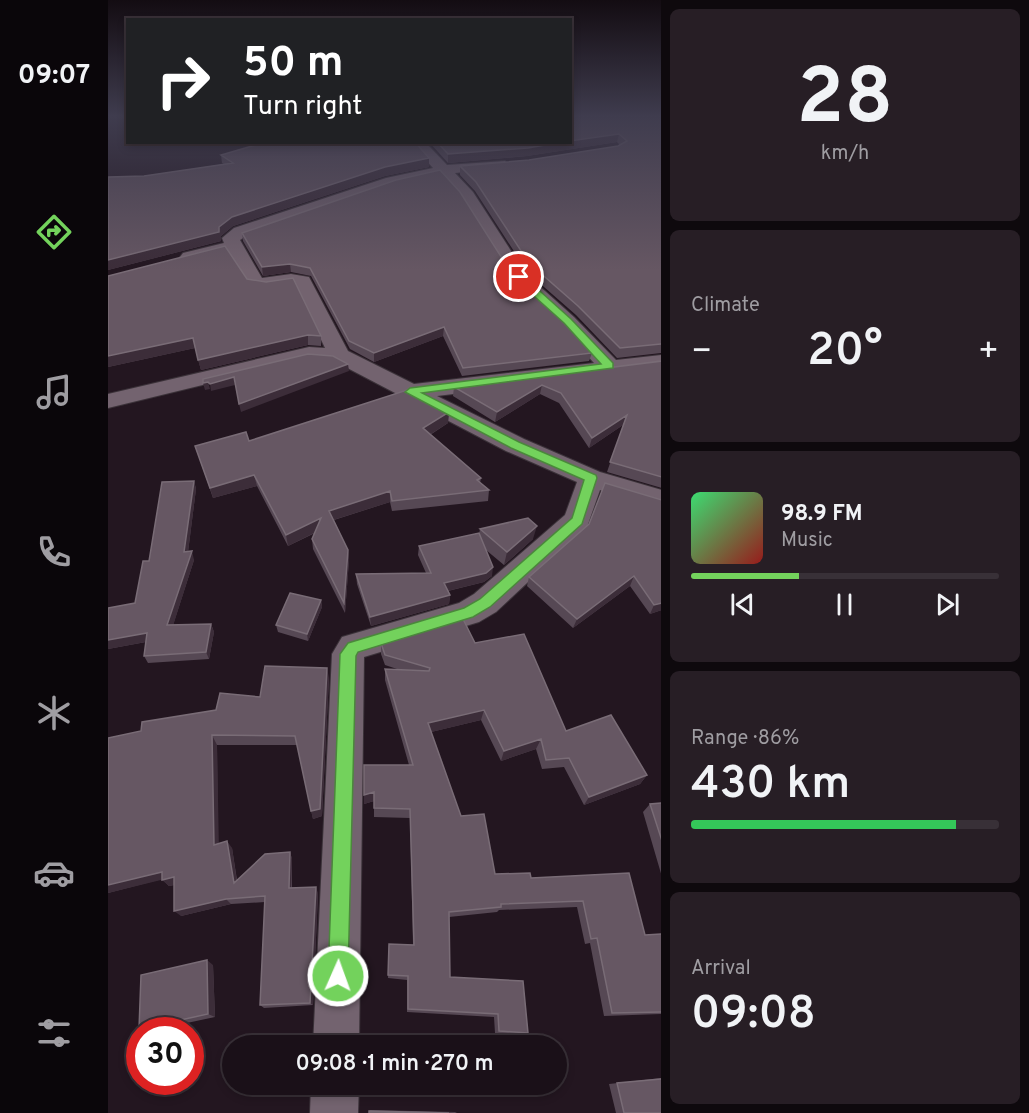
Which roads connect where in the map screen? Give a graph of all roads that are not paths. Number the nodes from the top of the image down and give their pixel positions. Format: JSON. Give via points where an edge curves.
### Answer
{"nodes":[{"id":1,"x":441,"y":167,"type":"edge"},
{"id":2,"x":476,"y":167,"type":"edge"},
{"id":3,"x":444,"y":170,"type":"junction"},
{"id":4,"x":233,"y":246,"type":"junction"},
{"id":5,"x":176,"y":260,"type":"edge"},
{"id":6,"x":339,"y":355,"type":"junction"},
{"id":7,"x":661,"y":361,"type":"edge"},
{"id":8,"x":609,"y":366,"type":"junction"},
{"id":9,"x":410,"y":392,"type":"junction"},
{"id":10,"x":108,"y":400,"type":"edge"},
{"id":11,"x":591,"y":478,"type":"junction"},
{"id":12,"x":661,"y":500,"type":"edge"},
{"id":13,"x":336,"y":1035,"type":"edge"},
{"id":14,"x":335,"y":1095,"type":"edge"},
{"id":15,"x":334,"y":1113,"type":"edge"}],
"edges":[{"from":1,"to":3,"type":"street"},
{"from":2,"to":3,"type":"street"},
{"from":3,"to":4,"type":"street","via":[[391,181],[240,232],[231,238]]},
{"from":3,"to":8,"type":"street","via":[[483,218],[519,277]]},
{"from":4,"to":5,"type":"street"},
{"from":4,"to":6,"type":"street","via":[[256,282],[302,281]]},
{"from":6,"to":9,"type":"street"},
{"from":6,"to":10,"type":"street","via":[[309,353]]},
{"from":7,"to":8,"type":"street"},
{"from":8,"to":9,"type":"street"},
{"from":9,"to":11,"type":"street"},
{"from":11,"to":12,"type":"street"},
{"from":11,"to":13,"type":"street","via":[[577,520],[485,603],[468,613],[353,647],[348,654]]},
{"from":14,"to":15,"type":"street"}]}
